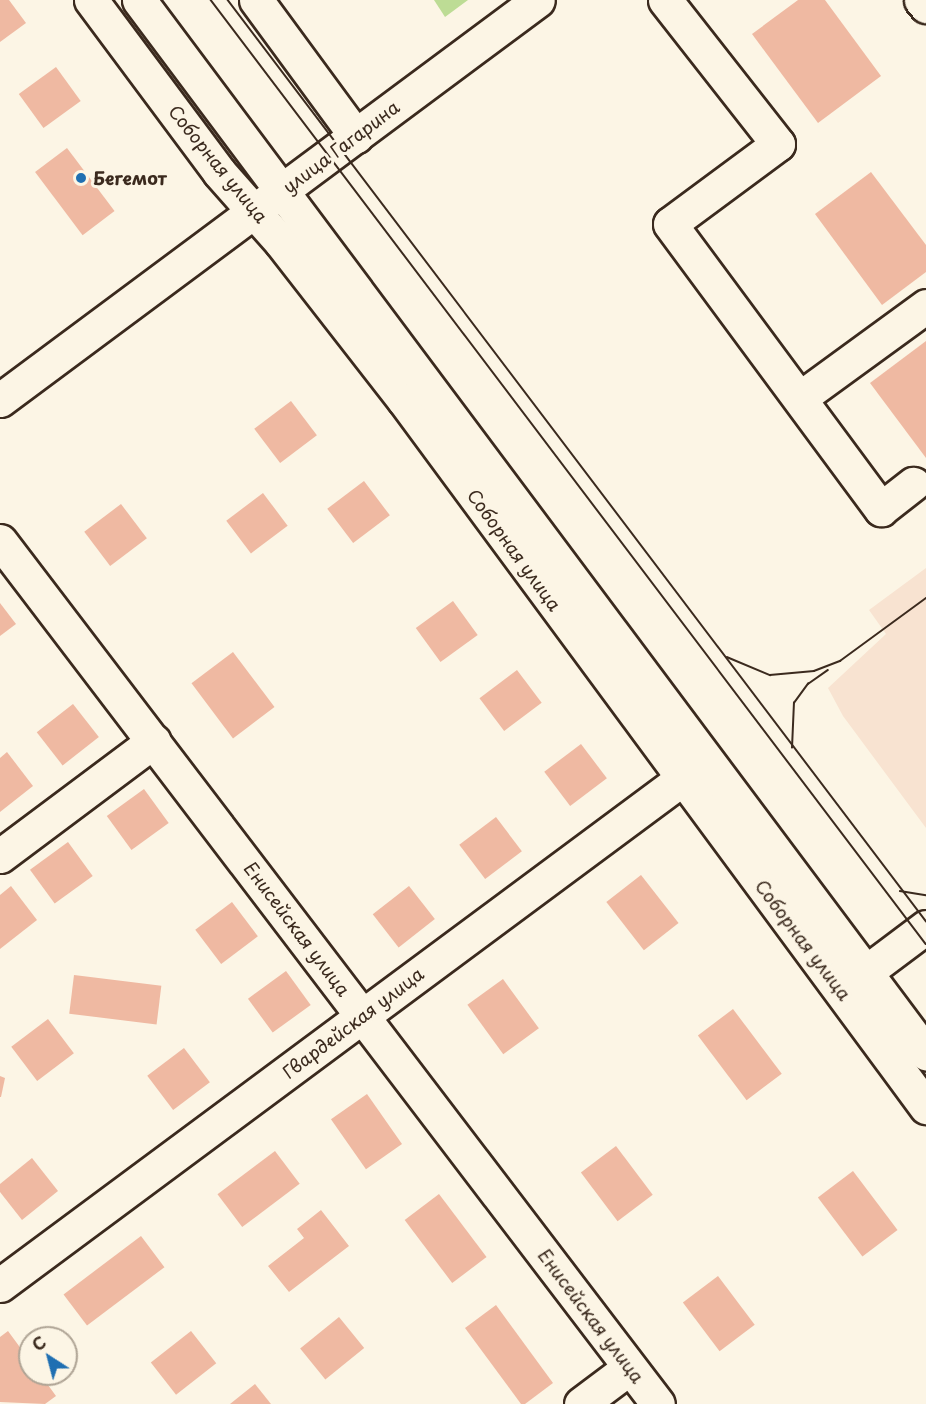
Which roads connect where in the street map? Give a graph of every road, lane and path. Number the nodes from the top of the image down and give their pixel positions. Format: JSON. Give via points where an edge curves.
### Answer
{"nodes":[{"id":1,"x":91,"y":0,"type":"edge"},
{"id":2,"x":139,"y":0,"type":"edge"},
{"id":3,"x":256,"y":0,"type":"edge"},
{"id":4,"x":538,"y":0,"type":"edge"},
{"id":5,"x":665,"y":0,"type":"edge"},
{"id":6,"x":921,"y":0,"type":"edge"},
{"id":7,"x":926,"y":6,"type":"edge"},
{"id":8,"x":356,"y":136,"type":"junction"},
{"id":9,"x":281,"y":192,"type":"junction"},
{"id":10,"x":255,"y":211,"type":"junction"},
{"id":11,"x":926,"y":306,"type":"edge"},
{"id":12,"x":800,"y":398,"type":"junction"},
{"id":13,"x":0,"y":400,"type":"edge"},
{"id":14,"x":913,"y":484,"type":"dead end"},
{"id":15,"x":0,"y":541,"type":"edge"},
{"id":16,"x":154,"y":741,"type":"junction"},
{"id":17,"x":694,"y":770,"type":"junction"},
{"id":18,"x":0,"y":856,"type":"edge"},
{"id":19,"x":926,"y":927,"type":"edge"},
{"id":20,"x":853,"y":982,"type":"junction"},
{"id":21,"x":363,"y":1016,"type":"junction"},
{"id":22,"x":926,"y":1053,"type":"edge"},
{"id":23,"x":926,"y":1107,"type":"edge"},
{"id":24,"x":0,"y":1285,"type":"edge"},
{"id":25,"x":629,"y":1368,"type":"junction"},
{"id":26,"x":581,"y":1404,"type":"edge"},
{"id":27,"x":658,"y":1404,"type":"edge"}],
"edges":[{"from":1,"to":10,"type":"main road","name":"Соборная улица","via":[[219,172]]},
{"from":2,"to":9,"type":"main road","name":"Соборная улица"},
{"from":3,"to":8,"type":"main road"},
{"from":4,"to":8,"type":"main road","name":"улица Гагарина"},
{"from":5,"to":12,"type":"main road","via":[[778,144],[670,224]]},
{"from":6,"to":7,"type":"main road"},
{"from":8,"to":9,"type":"main road","name":"улица Гагарина"},
{"from":9,"to":10,"type":"main road","name":"улица Гагарина"},
{"from":9,"to":17,"type":"main road","name":"Соборная улица"},
{"from":10,"to":13,"type":"main road","name":"улица Гагарина"},
{"from":10,"to":17,"type":"main road","name":"Соборная улица"},
{"from":11,"to":12,"type":"main road"},
{"from":12,"to":14,"type":"main road","via":[[881,509]]},
{"from":15,"to":16,"type":"main road","name":"Енисейская улица"},
{"from":16,"to":18,"type":"main road"},
{"from":16,"to":21,"type":"main road","name":"Енисейская улица"},
{"from":17,"to":20,"type":"main road","name":"Соборная улица"},
{"from":17,"to":21,"type":"main road","name":"Гвардейская улица"},
{"from":19,"to":20,"type":"main road"},
{"from":20,"to":22,"type":"main road","name":"Соборная улица"},
{"from":20,"to":23,"type":"main road","name":"Соборная улица"},
{"from":21,"to":24,"type":"main road","name":"Гвардейская улица"},
{"from":21,"to":25,"type":"main road","name":"Енисейская улица"},
{"from":25,"to":26,"type":"main road"},
{"from":25,"to":27,"type":"main road","name":"Енисейская улица"}]}
